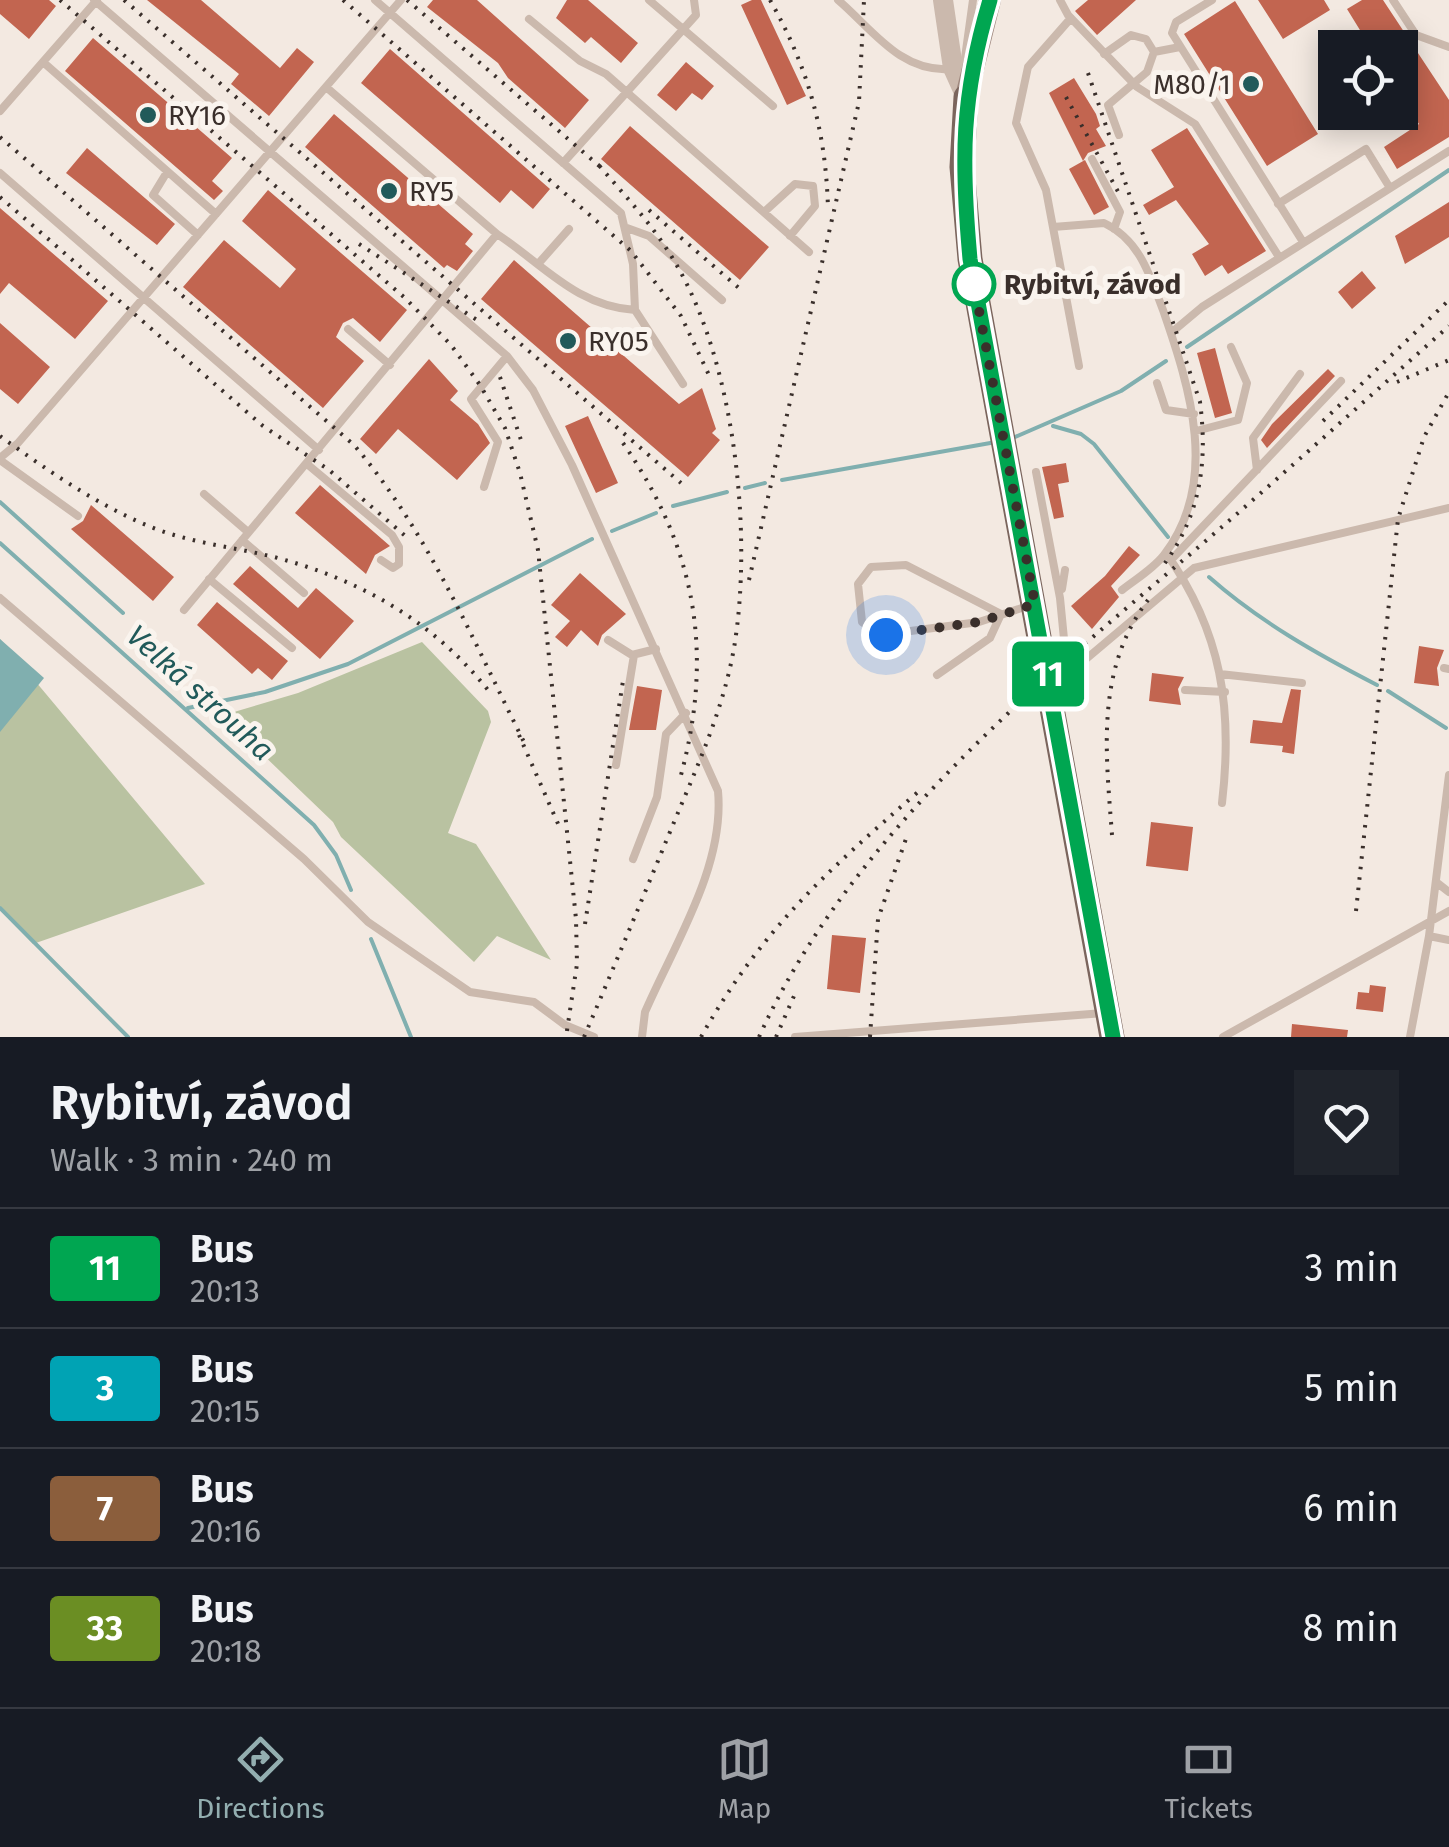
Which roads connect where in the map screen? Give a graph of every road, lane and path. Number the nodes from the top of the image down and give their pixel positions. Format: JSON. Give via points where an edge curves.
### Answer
{"nodes":[{"id":1,"x":96,"y":0,"type":"edge"},
{"id":2,"x":375,"y":0,"type":"edge"},
{"id":3,"x":401,"y":0,"type":"edge"},
{"id":4,"x":649,"y":0,"type":"edge"},
{"id":5,"x":694,"y":0,"type":"edge"},
{"id":6,"x":838,"y":0,"type":"edge"},
{"id":7,"x":943,"y":0,"type":"edge"},
{"id":8,"x":973,"y":0,"type":"edge"},
{"id":9,"x":990,"y":0,"type":"edge"},
{"id":10,"x":1060,"y":0,"type":"edge"},
{"id":11,"x":1212,"y":0,"type":"edge"},
{"id":12,"x":1393,"y":0,"type":"edge"},
{"id":13,"x":390,"y":13,"type":"junction"},
{"id":14,"x":1070,"y":18,"type":"junction"},
{"id":15,"x":529,"y":19,"type":"dead end"},
{"id":16,"x":683,"y":30,"type":"junction"},
{"id":17,"x":1180,"y":47,"type":"junction"},
{"id":18,"x":1449,"y":47,"type":"edge"},
{"id":19,"x":1154,"y":52,"type":"junction"},
{"id":20,"x":1104,"y":54,"type":"junction"},
{"id":21,"x":42,"y":62,"type":"junction"},
{"id":22,"x":954,"y":68,"type":"junction"},
{"id":23,"x":1135,"y":84,"type":"junction"},
{"id":24,"x":326,"y":87,"type":"junction"},
{"id":25,"x":626,"y":92,"type":"junction"},
{"id":26,"x":966,"y":98,"type":"junction"},
{"id":27,"x":773,"y":106,"type":"dead end"},
{"id":28,"x":0,"y":111,"type":"edge"},
{"id":29,"x":1119,"y":135,"type":"dead end"},
{"id":30,"x":1449,"y":150,"type":"edge"},
{"id":31,"x":270,"y":152,"type":"junction"},
{"id":32,"x":1092,"y":159,"type":"dead end"},
{"id":33,"x":563,"y":162,"type":"junction"},
{"id":34,"x":0,"y":172,"type":"edge"},
{"id":35,"x":167,"y":172,"type":"junction"},
{"id":36,"x":1390,"y":188,"type":"junction"},
{"id":37,"x":1278,"y":204,"type":"junction"},
{"id":38,"x":764,"y":212,"type":"junction"},
{"id":39,"x":216,"y":214,"type":"junction"},
{"id":40,"x":627,"y":228,"type":"junction"},
{"id":41,"x":1054,"y":228,"type":"junction"},
{"id":42,"x":569,"y":229,"type":"dead end"},
{"id":43,"x":1114,"y":229,"type":"junction"},
{"id":44,"x":497,"y":234,"type":"junction"},
{"id":45,"x":198,"y":235,"type":"junction"},
{"id":46,"x":790,"y":236,"type":"junction"},
{"id":47,"x":1303,"y":242,"type":"junction"},
{"id":48,"x":809,"y":252,"type":"dead end"},
{"id":49,"x":1279,"y":257,"type":"junction"},
{"id":50,"x":538,"y":264,"type":"junction"},
{"id":51,"x":144,"y":297,"type":"junction"},
{"id":52,"x":722,"y":300,"type":"dead end"},
{"id":53,"x":442,"y":301,"type":"junction"},
{"id":54,"x":635,"y":310,"type":"junction"},
{"id":55,"x":348,"y":329,"type":"dead end"},
{"id":56,"x":1171,"y":333,"type":"junction"},
{"id":57,"x":1230,"y":347,"type":"dead end"},
{"id":58,"x":507,"y":356,"type":"junction"},
{"id":59,"x":390,"y":364,"type":"junction"},
{"id":60,"x":1079,"y":366,"type":"dead end"},
{"id":61,"x":1300,"y":374,"type":"dead end"},
{"id":62,"x":1342,"y":381,"type":"dead end"},
{"id":63,"x":1157,"y":383,"type":"dead end"},
{"id":64,"x":684,"y":384,"type":"dead end"},
{"id":65,"x":1194,"y":414,"type":"junction"},
{"id":66,"x":1196,"y":431,"type":"junction"},
{"id":67,"x":319,"y":450,"type":"junction"},
{"id":68,"x":0,"y":459,"type":"edge"},
{"id":69,"x":307,"y":464,"type":"junction"},
{"id":70,"x":1258,"y":470,"type":"junction"},
{"id":71,"x":1036,"y":472,"type":"dead end"},
{"id":72,"x":484,"y":487,"type":"dead end"},
{"id":73,"x":204,"y":494,"type":"dead end"},
{"id":74,"x":1449,"y":508,"type":"edge"},
{"id":75,"x":78,"y":516,"type":"dead end"},
{"id":76,"x":245,"y":536,"type":"junction"},
{"id":77,"x":1168,"y":557,"type":"junction"},
{"id":78,"x":381,"y":560,"type":"dead end"},
{"id":79,"x":1065,"y":570,"type":"dead end"},
{"id":80,"x":1182,"y":577,"type":"junction"},
{"id":81,"x":209,"y":579,"type":"junction"},
{"id":82,"x":1122,"y":590,"type":"dead end"},
{"id":83,"x":304,"y":593,"type":"dead end"},
{"id":84,"x":0,"y":598,"type":"edge"},
{"id":85,"x":1048,"y":601,"type":"junction"},
{"id":86,"x":184,"y":610,"type":"dead end"},
{"id":87,"x":1001,"y":614,"type":"junction"},
{"id":88,"x":608,"y":640,"type":"dead end"},
{"id":89,"x":292,"y":648,"type":"dead end"},
{"id":90,"x":656,"y":649,"type":"junction"},
{"id":91,"x":634,"y":656,"type":"junction"},
{"id":92,"x":1220,"y":674,"type":"junction"},
{"id":93,"x":937,"y":675,"type":"dead end"},
{"id":94,"x":1302,"y":684,"type":"dead end"},
{"id":95,"x":1050,"y":688,"type":"junction"},
{"id":96,"x":1186,"y":690,"type":"dead end"},
{"id":97,"x":1225,"y":692,"type":"junction"},
{"id":98,"x":686,"y":713,"type":"junction"},
{"id":99,"x":616,"y":765,"type":"dead end"},
{"id":100,"x":1449,"y":775,"type":"edge"},
{"id":101,"x":1222,"y":803,"type":"dead end"},
{"id":102,"x":634,"y":859,"type":"dead end"},
{"id":103,"x":1436,"y":882,"type":"junction"},
{"id":104,"x":1449,"y":892,"type":"edge"},
{"id":105,"x":1449,"y":910,"type":"edge"},
{"id":106,"x":1431,"y":920,"type":"junction"},
{"id":107,"x":1430,"y":936,"type":"junction"},
{"id":108,"x":1449,"y":940,"type":"edge"},
{"id":109,"x":1110,"y":1025,"type":"edge"},
{"id":110,"x":594,"y":1037,"type":"edge"},
{"id":111,"x":642,"y":1037,"type":"edge"},
{"id":112,"x":795,"y":1037,"type":"edge"},
{"id":113,"x":1223,"y":1037,"type":"edge"},
{"id":114,"x":1410,"y":1037,"type":"edge"}],
"edges":[{"from":1,"to":21,"type":"lane"},
{"from":1,"to":31,"type":"lane"},
{"from":2,"to":13,"type":"lane"},
{"from":3,"to":13,"type":"lane"},
{"from":4,"to":16,"type":"lane"},
{"from":5,"to":16,"type":"lane","via":[[698,11]]},
{"from":6,"to":22,"type":"lane","via":[[911,63]]},
{"from":7,"to":22,"type":"street"},
{"from":8,"to":26,"type":"lane","via":[[964,42]]},
{"from":9,"to":26,"type":"main road"},
{"from":10,"to":14,"type":"lane"},
{"from":11,"to":17,"type":"lane","via":[[1173,25]]},
{"from":12,"to":18,"type":"lane","via":[[1416,35]]},
{"from":13,"to":24,"type":"lane"},
{"from":13,"to":33,"type":"lane"},
{"from":14,"to":20,"type":"lane"},
{"from":14,"to":41,"type":"lane","via":[[1028,66],[1016,123],[1044,184]]},
{"from":15,"to":25,"type":"lane"},
{"from":16,"to":25,"type":"lane"},
{"from":16,"to":27,"type":"lane"},
{"from":17,"to":19,"type":"lane"},
{"from":17,"to":37,"type":"lane"},
{"from":19,"to":20,"type":"lane","via":[[1146,39],[1131,34]]},
{"from":19,"to":23,"type":"lane","via":[[1151,68]]},
{"from":20,"to":23,"type":"lane"},
{"from":21,"to":28,"type":"lane"},
{"from":21,"to":35,"type":"lane"},
{"from":22,"to":26,"type":"street"},
{"from":23,"to":29,"type":"lane","via":[[1108,105]]},
{"from":23,"to":49,"type":"lane","via":[[1195,124]]},
{"from":24,"to":31,"type":"lane"},
{"from":24,"to":44,"type":"lane"},
{"from":25,"to":33,"type":"lane"},
{"from":25,"to":38,"type":"lane"},
{"from":26,"to":85,"type":"main road","via":[[962,167],[970,259],[1010,465]]},
{"from":30,"to":36,"type":"lane"},
{"from":31,"to":39,"type":"lane"},
{"from":31,"to":53,"type":"lane"},
{"from":32,"to":43,"type":"lane","via":[[1120,212]]},
{"from":33,"to":40,"type":"lane","via":[[621,213]]},
{"from":34,"to":51,"type":"lane"},
{"from":35,"to":39,"type":"lane"},
{"from":35,"to":45,"type":"lane","via":[[153,195]]},
{"from":36,"to":37,"type":"lane","via":[[1366,149]]},
{"from":36,"to":47,"type":"lane"},
{"from":37,"to":47,"type":"lane"},
{"from":38,"to":46,"type":"lane"},
{"from":38,"to":46,"type":"lane","via":[[794,184],[813,186],[815,206]]},
{"from":39,"to":45,"type":"lane"},
{"from":40,"to":52,"type":"lane","via":[[648,236]]},
{"from":40,"to":54,"type":"lane"},
{"from":41,"to":43,"type":"lane","via":[[1097,222]]},
{"from":41,"to":60,"type":"lane"},
{"from":42,"to":50,"type":"lane"},
{"from":43,"to":56,"type":"lane","via":[[1142,257]]},
{"from":44,"to":50,"type":"lane"},
{"from":44,"to":53,"type":"lane"},
{"from":45,"to":51,"type":"lane"},
{"from":46,"to":48,"type":"lane"},
{"from":47,"to":49,"type":"lane"},
{"from":49,"to":56,"type":"lane"},
{"from":50,"to":54,"type":"lane","via":[[583,298]]},
{"from":51,"to":67,"type":"lane"},
{"from":51,"to":68,"type":"lane"},
{"from":53,"to":58,"type":"lane"},
{"from":53,"to":59,"type":"lane"},
{"from":54,"to":64,"type":"lane"},
{"from":55,"to":59,"type":"lane"},
{"from":56,"to":65,"type":"lane"},
{"from":57,"to":66,"type":"lane","via":[[1247,383],[1238,420]]},
{"from":58,"to":72,"type":"lane","via":[[472,399],[498,442]]},
{"from":58,"to":90,"type":"lane","via":[[548,415]]},
{"from":59,"to":67,"type":"lane"},
{"from":61,"to":70,"type":"lane","via":[[1254,438]]},
{"from":62,"to":70,"type":"lane"},
{"from":63,"to":65,"type":"lane","via":[[1166,410]]},
{"from":65,"to":66,"type":"lane"},
{"from":66,"to":77,"type":"lane","via":[[1190,494]]},
{"from":67,"to":69,"type":"lane"},
{"from":68,"to":75,"type":"lane"},
{"from":69,"to":76,"type":"lane"},
{"from":69,"to":78,"type":"lane","via":[[392,535],[399,564],[393,568]]},
{"from":70,"to":77,"type":"lane"},
{"from":71,"to":85,"type":"lane"},
{"from":73,"to":76,"type":"lane"},
{"from":74,"to":80,"type":"lane","via":[[1222,560]]},
{"from":76,"to":81,"type":"lane"},
{"from":76,"to":83,"type":"lane"},
{"from":77,"to":80,"type":"lane"},
{"from":77,"to":82,"type":"lane"},
{"from":79,"to":85,"type":"lane"},
{"from":80,"to":92,"type":"lane"},
{"from":80,"to":95,"type":"lane"},
{"from":81,"to":86,"type":"lane"},
{"from":81,"to":89,"type":"lane"},
{"from":84,"to":110,"type":"lane","via":[[368,922],[470,992],[534,1002]]},
{"from":85,"to":87,"type":"lane"},
{"from":85,"to":95,"type":"main road","via":[[1044,655]]},
{"from":87,"to":87,"type":"lane","via":[[899,563],[871,567],[858,584],[862,622],[880,635]]},
{"from":87,"to":93,"type":"lane","via":[[990,638]]},
{"from":88,"to":91,"type":"lane"},
{"from":90,"to":91,"type":"lane"},
{"from":90,"to":98,"type":"lane"},
{"from":91,"to":99,"type":"lane"},
{"from":92,"to":94,"type":"lane"},
{"from":92,"to":97,"type":"lane"},
{"from":95,"to":109,"type":"main road"},
{"from":96,"to":97,"type":"lane"},
{"from":97,"to":101,"type":"lane"},
{"from":98,"to":102,"type":"lane","via":[[666,734],[657,797]]},
{"from":98,"to":111,"type":"lane","via":[[715,780],[718,824],[707,867],[645,1012]]},
{"from":100,"to":103,"type":"lane"},
{"from":103,"to":104,"type":"lane"},
{"from":103,"to":106,"type":"lane"},
{"from":105,"to":106,"type":"lane"},
{"from":106,"to":107,"type":"lane"},
{"from":106,"to":113,"type":"lane"},
{"from":107,"to":108,"type":"lane"},
{"from":107,"to":114,"type":"lane"},
{"from":109,"to":112,"type":"lane"}]}
